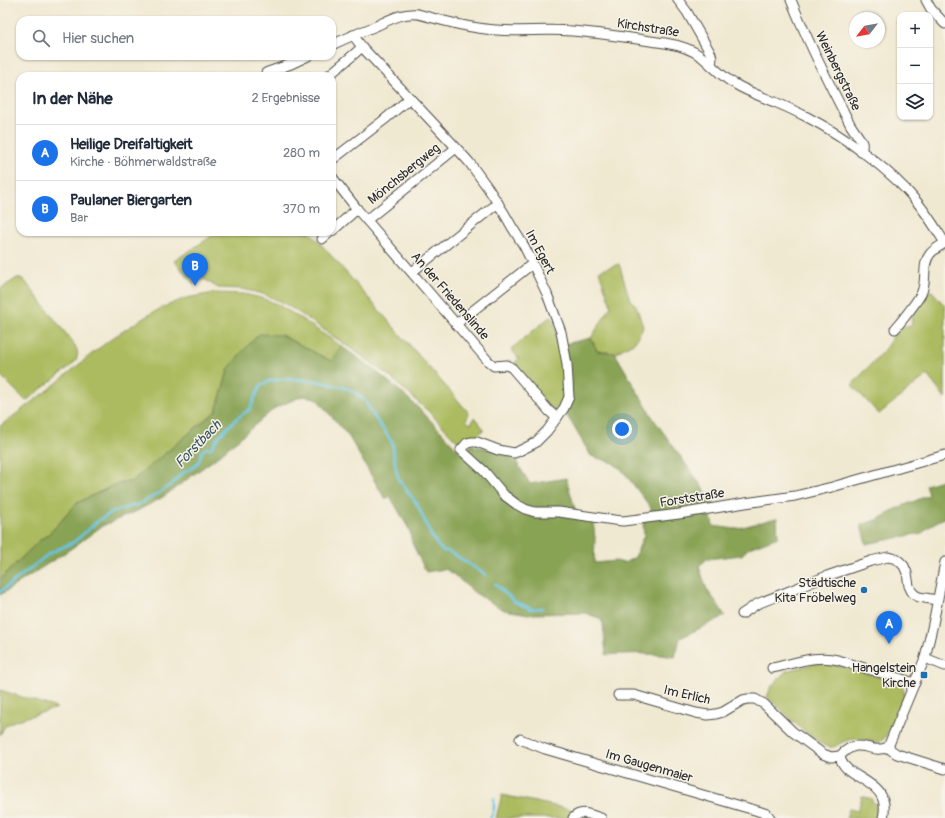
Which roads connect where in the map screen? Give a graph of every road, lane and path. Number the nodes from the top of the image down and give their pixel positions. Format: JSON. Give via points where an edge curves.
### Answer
{"nodes":[{"id":1,"x":678,"y":0,"type":"edge"},
{"id":2,"x":791,"y":0,"type":"edge"},
{"id":3,"x":926,"y":0,"type":"edge"},
{"id":4,"x":945,"y":24,"type":"edge"},
{"id":5,"x":353,"y":35,"type":"junction"},
{"id":6,"x":336,"y":43,"type":"edge"},
{"id":7,"x":362,"y":47,"type":"junction"},
{"id":8,"x":300,"y":60,"type":"edge"},
{"id":9,"x":711,"y":65,"type":"junction"},
{"id":10,"x":272,"y":72,"type":"edge"},
{"id":11,"x":333,"y":72,"type":"edge"},
{"id":12,"x":410,"y":98,"type":"junction"},
{"id":13,"x":456,"y":148,"type":"junction"},
{"id":14,"x":861,"y":152,"type":"junction"},
{"id":15,"x":336,"y":157,"type":"edge"},
{"id":16,"x":336,"y":182,"type":"edge"},
{"id":17,"x":498,"y":203,"type":"junction"},
{"id":18,"x":357,"y":209,"type":"junction"},
{"id":19,"x":367,"y":220,"type":"junction"},
{"id":20,"x":336,"y":227,"type":"edge"},
{"id":21,"x":326,"y":236,"type":"edge"},
{"id":22,"x":322,"y":240,"type":"dead end"},
{"id":23,"x":945,"y":243,"type":"edge"},
{"id":24,"x":532,"y":264,"type":"junction"},
{"id":25,"x":412,"y":272,"type":"junction"},
{"id":26,"x":456,"y":324,"type":"junction"},
{"id":27,"x":895,"y":330,"type":"dead end"},
{"id":28,"x":557,"y":418,"type":"junction"},
{"id":29,"x":461,"y":450,"type":"joint"},
{"id":30,"x":945,"y":455,"type":"edge"},
{"id":31,"x":945,"y":562,"type":"edge"},
{"id":32,"x":937,"y":600,"type":"junction"},
{"id":33,"x":742,"y":614,"type":"dead end"},
{"id":34,"x":924,"y":658,"type":"junction"},
{"id":35,"x":945,"y":666,"type":"edge"},
{"id":36,"x":772,"y":668,"type":"dead end"},
{"id":37,"x":915,"y":683,"type":"junction"},
{"id":38,"x":618,"y":695,"type":"dead end"},
{"id":39,"x":520,"y":739,"type":"dead end"},
{"id":40,"x":888,"y":746,"type":"junction"},
{"id":41,"x":840,"y":756,"type":"junction"},
{"id":42,"x":945,"y":769,"type":"edge"},
{"id":43,"x":573,"y":818,"type":"edge"},
{"id":44,"x":601,"y":818,"type":"edge"},
{"id":45,"x":770,"y":818,"type":"edge"},
{"id":46,"x":883,"y":818,"type":"edge"}],
"edges":[{"from":1,"to":9,"type":"street","via":[[711,54]]},
{"from":2,"to":14,"type":"street","name":"Weinbergstraße","via":[[812,49],[852,128],[862,142]]},
{"from":3,"to":4,"type":"street"},
{"from":5,"to":6,"type":"street","name":"Kirchstraße"},
{"from":5,"to":7,"type":"street","name":"Im Egert"},
{"from":5,"to":9,"type":"street","name":"Kirchstraße","via":[[400,16],[416,14],[484,29],[577,31],[672,44],[693,51]]},
{"from":7,"to":11,"type":"street"},
{"from":7,"to":12,"type":"street","name":"Im Egert"},
{"from":8,"to":10,"type":"street"},
{"from":9,"to":14,"type":"street","name":"Kirchstraße","via":[[739,87],[808,118]]},
{"from":12,"to":13,"type":"street","name":"Im Egert"},
{"from":12,"to":15,"type":"street"},
{"from":13,"to":17,"type":"street","name":"Im Egert"},
{"from":13,"to":19,"type":"street","name":"Mönchsbergweg"},
{"from":14,"to":23,"type":"street","name":"Kirchstraße","via":[[913,197]]},
{"from":16,"to":18,"type":"street","name":"An der Friedenslinde"},
{"from":17,"to":24,"type":"street","name":"Im Egert"},
{"from":17,"to":25,"type":"street"},
{"from":18,"to":19,"type":"street","name":"An der Friedenslinde"},
{"from":18,"to":20,"type":"street"},
{"from":19,"to":25,"type":"street","name":"An der Friedenslinde"},
{"from":21,"to":22,"type":"street"},
{"from":23,"to":27,"type":"street","name":"Kirchstraße","via":[[928,257],[922,292]]},
{"from":24,"to":26,"type":"street"},
{"from":24,"to":28,"type":"street","name":"Im Egert","via":[[547,294],[561,332],[568,368],[569,397]]},
{"from":25,"to":26,"type":"street","name":"An der Friedenslinde"},
{"from":26,"to":28,"type":"street","name":"An der Friedenslinde","via":[[492,364],[512,368]]},
{"from":28,"to":29,"type":"street","name":"Im Egert","via":[[538,441],[517,452],[496,450],[472,442]]},
{"from":29,"to":30,"type":"street","name":"Forststraße","via":[[484,471],[504,495],[525,509],[622,521],[795,496]]},
{"from":31,"to":32,"type":"street"},
{"from":32,"to":33,"type":"street","via":[[915,595],[909,586],[903,564],[896,559],[885,558],[842,571],[754,605]]},
{"from":32,"to":34,"type":"street"},
{"from":34,"to":35,"type":"street"},
{"from":34,"to":37,"type":"street"},
{"from":36,"to":37,"type":"street","via":[[826,658]]},
{"from":37,"to":40,"type":"street"},
{"from":38,"to":41,"type":"street","name":"Im Erlich","via":[[634,695],[708,715],[720,713],[741,701],[755,699],[822,754]]},
{"from":39,"to":45,"type":"street","name":"Im Gaugenmaier","via":[[545,749],[758,811]]},
{"from":40,"to":41,"type":"street","via":[[880,749],[855,746]]},
{"from":40,"to":42,"type":"street","via":[[897,754]]},
{"from":41,"to":46,"type":"street","via":[[847,769],[870,783],[880,794],[884,806]]},
{"from":43,"to":44,"type":"street","via":[[582,813]]}]}
